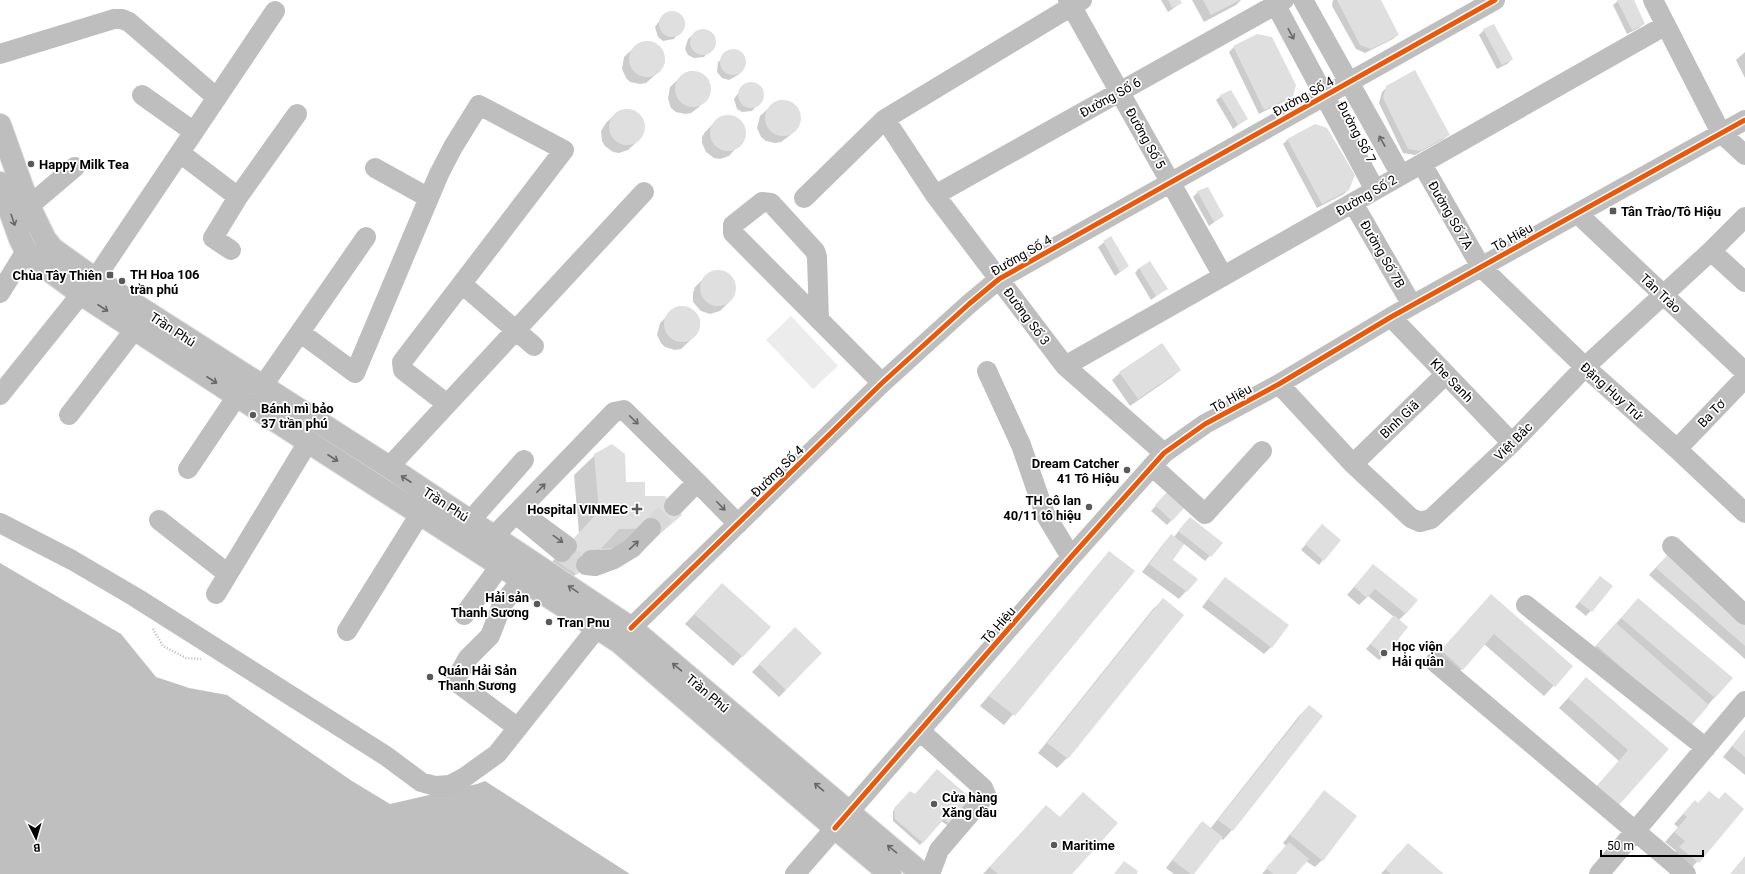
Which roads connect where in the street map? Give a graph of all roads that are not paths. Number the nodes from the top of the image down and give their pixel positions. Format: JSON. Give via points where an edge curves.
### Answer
{"nodes":[{"id":1,"x":1303,"y":0,"type":"edge"},
{"id":2,"x":1495,"y":0,"type":"edge"},
{"id":3,"x":1653,"y":0,"type":"edge"},
{"id":4,"x":1074,"y":2,"type":"edge"},
{"id":5,"x":1277,"y":2,"type":"edge"},
{"id":6,"x":275,"y":11,"type":"dead end"},
{"id":7,"x":1666,"y":24,"type":"junction"},
{"id":8,"x":0,"y":54,"type":"edge"},
{"id":9,"x":1349,"y":83,"type":"junction"},
{"id":10,"x":1120,"y":92,"type":"junction"},
{"id":11,"x":142,"y":95,"type":"dead end"},
{"id":12,"x":1325,"y":97,"type":"junction"},
{"id":13,"x":217,"y":98,"type":"junction"},
{"id":14,"x":297,"y":114,"type":"dead end"},
{"id":15,"x":885,"y":119,"type":"junction"},
{"id":16,"x":1745,"y":120,"type":"edge"},
{"id":17,"x":0,"y":125,"type":"edge"},
{"id":18,"x":194,"y":132,"type":"junction"},
{"id":19,"x":1721,"y":133,"type":"junction"},
{"id":20,"x":180,"y":153,"type":"junction"},
{"id":21,"x":1745,"y":155,"type":"edge"},
{"id":22,"x":1422,"y":164,"type":"junction"},
{"id":23,"x":75,"y":167,"type":"dead end"},
{"id":24,"x":375,"y":168,"type":"dead end"},
{"id":25,"x":1401,"y":176,"type":"junction"},
{"id":26,"x":0,"y":183,"type":"edge"},
{"id":27,"x":1171,"y":183,"type":"junction"},
{"id":28,"x":1375,"y":190,"type":"junction"},
{"id":29,"x":644,"y":192,"type":"dead end"},
{"id":30,"x":935,"y":195,"type":"junction"},
{"id":31,"x":238,"y":197,"type":"junction"},
{"id":32,"x":429,"y":198,"type":"junction"},
{"id":33,"x":804,"y":198,"type":"dead end"},
{"id":34,"x":1353,"y":203,"type":"junction"},
{"id":35,"x":29,"y":206,"type":"junction"},
{"id":36,"x":1578,"y":214,"type":"junction"},
{"id":37,"x":1745,"y":217,"type":"edge"},
{"id":38,"x":366,"y":237,"type":"dead end"},
{"id":39,"x":231,"y":250,"type":"dead end"},
{"id":40,"x":26,"y":251,"type":"junction"},
{"id":41,"x":1711,"y":251,"type":"junction"},
{"id":42,"x":1481,"y":267,"type":"junction"},
{"id":43,"x":1223,"y":276,"type":"junction"},
{"id":44,"x":999,"y":279,"type":"junction"},
{"id":45,"x":1745,"y":282,"type":"edge"},
{"id":46,"x":462,"y":284,"type":"junction"},
{"id":47,"x":88,"y":287,"type":"junction"},
{"id":48,"x":0,"y":293,"type":"edge"},
{"id":49,"x":1664,"y":295,"type":"junction"},
{"id":50,"x":1412,"y":305,"type":"junction"},
{"id":51,"x":1391,"y":317,"type":"junction"},
{"id":52,"x":819,"y":320,"type":"junction"},
{"id":53,"x":135,"y":329,"type":"junction"},
{"id":54,"x":515,"y":330,"type":"junction"},
{"id":55,"x":301,"y":333,"type":"junction"},
{"id":56,"x":534,"y":346,"type":"dead end"},
{"id":57,"x":1065,"y":366,"type":"junction"},
{"id":58,"x":1585,"y":368,"type":"junction"},
{"id":59,"x":987,"y":371,"type":"dead end"},
{"id":60,"x":1745,"y":372,"type":"edge"},
{"id":61,"x":1446,"y":374,"type":"junction"},
{"id":62,"x":1745,"y":378,"type":"edge"},
{"id":63,"x":882,"y":383,"type":"junction"},
{"id":64,"x":1279,"y":384,"type":"junction"},
{"id":65,"x":262,"y":387,"type":"junction"},
{"id":66,"x":0,"y":396,"type":"edge"},
{"id":67,"x":237,"y":396,"type":"junction"},
{"id":68,"x":447,"y":404,"type":"junction"},
{"id":69,"x":70,"y":415,"type":"dead end"},
{"id":70,"x":308,"y":442,"type":"junction"},
{"id":71,"x":1512,"y":443,"type":"junction"},
{"id":72,"x":1677,"y":449,"type":"junction"},
{"id":73,"x":1262,"y":451,"type":"dead end"},
{"id":74,"x":1158,"y":459,"type":"junction"},
{"id":75,"x":524,"y":460,"type":"dead end"},
{"id":76,"x":1353,"y":464,"type":"junction"},
{"id":77,"x":388,"y":467,"type":"junction"},
{"id":78,"x":188,"y":469,"type":"dead end"},
{"id":79,"x":697,"y":482,"type":"junction"},
{"id":80,"x":674,"y":506,"type":"tunnel mouth"},
{"id":81,"x":1745,"y":513,"type":"edge"},
{"id":82,"x":420,"y":514,"type":"junction"},
{"id":83,"x":516,"y":514,"type":"junction"},
{"id":84,"x":159,"y":520,"type":"dead end"},
{"id":85,"x":470,"y":521,"type":"junction"},
{"id":86,"x":0,"y":523,"type":"edge"},
{"id":87,"x":738,"y":524,"type":"junction"},
{"id":88,"x":651,"y":528,"type":"tunnel mouth"},
{"id":89,"x":494,"y":536,"type":"junction"},
{"id":90,"x":1672,"y":546,"type":"dead end"},
{"id":91,"x":565,"y":549,"type":"tunnel mouth"},
{"id":92,"x":1071,"y":557,"type":"junction"},
{"id":93,"x":589,"y":562,"type":"tunnel mouth"},
{"id":94,"x":500,"y":566,"type":"junction"},
{"id":95,"x":228,"y":574,"type":"junction"},
{"id":96,"x":522,"y":579,"type":"junction"},
{"id":97,"x":216,"y":594,"type":"dead end"},
{"id":98,"x":1526,"y":605,"type":"dead end"},
{"id":99,"x":464,"y":615,"type":"dead end"},
{"id":100,"x":1745,"y":615,"type":"edge"},
{"id":101,"x":597,"y":628,"type":"junction"},
{"id":102,"x":347,"y":630,"type":"dead end"},
{"id":103,"x":625,"y":635,"type":"junction"},
{"id":104,"x":1435,"y":662,"type":"dead end"},
{"id":105,"x":1745,"y":701,"type":"edge"},
{"id":106,"x":518,"y":728,"type":"junction"},
{"id":107,"x":920,"y":732,"type":"junction"},
{"id":108,"x":1706,"y":748,"type":"junction"},
{"id":109,"x":842,"y":820,"type":"junction"},
{"id":110,"x":1635,"y":832,"type":"junction"},
{"id":111,"x":795,"y":874,"type":"edge"},
{"id":112,"x":890,"y":874,"type":"edge"},
{"id":113,"x":922,"y":874,"type":"edge"},
{"id":114,"x":930,"y":874,"type":"edge"},
{"id":115,"x":1599,"y":874,"type":"edge"},
{"id":116,"x":1686,"y":874,"type":"edge"}],
"edges":[{"from":1,"to":9,"type":"street","name":"Đường Số 7"},
{"from":2,"to":9,"type":"street","name":"Đường Số 4"},
{"from":3,"to":7,"type":"street"},
{"from":4,"to":10,"type":"street","name":"Đường Số 5"},
{"from":4,"to":15,"type":"street"},
{"from":5,"to":10,"type":"street","name":"Đường Số 6"},
{"from":5,"to":12,"type":"street","name":"Đường Số 7","one_way":true},
{"from":6,"to":13,"type":"street"},
{"from":7,"to":19,"type":"street"},
{"from":7,"to":22,"type":"street","name":"Đường Số 2"},
{"from":8,"to":13,"type":"street","via":[[114,19],[122,19],[129,22]]},
{"from":9,"to":12,"type":"street","name":"Đường Số 4"},
{"from":25,"to":9,"type":"street","name":"Đường Số 7","one_way":true},
{"from":10,"to":27,"type":"street","name":"Đường Số 5"},
{"from":10,"to":30,"type":"street","name":"Đường Số 6"},
{"from":11,"to":18,"type":"street"},
{"from":12,"to":27,"type":"street","name":"Đường Số 4"},
{"from":12,"to":28,"type":"street","name":"Đường Số 7"},
{"from":13,"to":18,"type":"street"},
{"from":14,"to":31,"type":"street"},
{"from":15,"to":30,"type":"street","name":"Đường Số 3"},
{"from":15,"to":33,"type":"street"},
{"from":16,"to":19,"type":"street","name":"Tô Hiệu"},
{"from":17,"to":35,"type":"main road","name":"Trần Phú"},
{"from":18,"to":20,"type":"street"},
{"from":19,"to":21,"type":"street"},
{"from":19,"to":36,"type":"street","name":"Tô Hiệu"},
{"from":20,"to":31,"type":"street"},
{"from":20,"to":47,"type":"street"},
{"from":22,"to":25,"type":"street","name":"Đường Số 2"},
{"from":22,"to":42,"type":"street","name":"Đường Số 7A"},
{"from":23,"to":35,"type":"street"},
{"from":24,"to":32,"type":"street"},
{"from":25,"to":28,"type":"street","name":"Đường Số 2"},
{"from":26,"to":40,"type":"main road","name":"Trần Phú","one_way":true},
{"from":27,"to":43,"type":"street","name":"Đường Số 5"},
{"from":27,"to":44,"type":"street","name":"Đường Số 4"},
{"from":28,"to":34,"type":"street","name":"Đường Số 2"},
{"from":29,"to":54,"type":"street"},
{"from":30,"to":44,"type":"street","name":"Đường Số 3"},
{"from":31,"to":39,"type":"street","via":[[213,238]]},
{"from":32,"to":46,"type":"street","via":[[453,147],[479,105],[564,150]]},
{"from":32,"to":55,"type":"street","via":[[355,373]]},
{"from":34,"to":43,"type":"street","name":"Đường Số 2"},
{"from":34,"to":50,"type":"street","name":"Đường Số 7B"},
{"from":35,"to":47,"type":"main road","name":"Trần Phú","via":[[44,239]]},
{"from":36,"to":42,"type":"street","name":"Tô Hiệu"},
{"from":36,"to":49,"type":"street","name":"Tân Trào"},
{"from":37,"to":41,"type":"street","name":"Việt Bắc"},
{"from":38,"to":55,"type":"street"},
{"from":40,"to":47,"type":"main road","name":"Trần Phú","via":[[35,260]]},
{"from":40,"to":48,"type":"street"},
{"from":41,"to":45,"type":"street"},
{"from":41,"to":49,"type":"street","name":"Việt Bắc"},
{"from":42,"to":50,"type":"street","name":"Tô Hiệu"},
{"from":42,"to":58,"type":"street","name":"Đặng Huy Trứ"},
{"from":43,"to":57,"type":"street","name":"Đường Số 2"},
{"from":44,"to":57,"type":"street","name":"Đường Số 3"},
{"from":44,"to":63,"type":"street","name":"Đường Số 4"},
{"from":46,"to":54,"type":"street"},
{"from":46,"to":68,"type":"street","via":[[401,366]]},
{"from":47,"to":53,"type":"main road","name":"Trần Phú","one_way":true},
{"from":47,"to":65,"type":"main road","name":"Trần Phú"},
{"from":47,"to":66,"type":"street"},
{"from":49,"to":58,"type":"street","name":"Việt Bắc"},
{"from":49,"to":60,"type":"street","name":"Tân Trào"},
{"from":50,"to":51,"type":"street","name":"Tô Hiệu"},
{"from":51,"to":61,"type":"street","name":"Khe Sanh"},
{"from":51,"to":64,"type":"street","name":"Tô Hiệu"},
{"from":52,"to":52,"type":"street","via":[[733,233],[732,225],[762,202],[771,203],[815,251],[818,264]]},
{"from":52,"to":63,"type":"street"},
{"from":53,"to":67,"type":"main road","name":"Trần Phú","one_way":true},
{"from":53,"to":69,"type":"street"},
{"from":54,"to":56,"type":"street"},
{"from":54,"to":68,"type":"street"},
{"from":55,"to":65,"type":"street"},
{"from":57,"to":74,"type":"street","name":"Đường Số 3"},
{"from":58,"to":71,"type":"street","name":"Việt Bắc"},
{"from":58,"to":72,"type":"street","name":"Đặng Huy Trứ"},
{"from":59,"to":92,"type":"street","via":[[1021,445],[1045,514]]},
{"from":61,"to":71,"type":"street","name":"Khe Sanh"},
{"from":61,"to":76,"type":"street","name":"Bình Giã"},
{"from":62,"to":72,"type":"street","name":"Ba Tơ"},
{"from":63,"to":87,"type":"street","name":"Đường Số 4"},
{"from":64,"to":74,"type":"street","name":"Tô Hiệu","via":[[1205,424]]},
{"from":64,"to":76,"type":"street","name":"Việt Bắc"},
{"from":65,"to":77,"type":"main road","name":"Trần Phú"},
{"from":67,"to":70,"type":"main road","name":"Trần Phú"},
{"from":67,"to":78,"type":"street"},
{"from":68,"to":77,"type":"street"},
{"from":70,"to":82,"type":"main road","name":"Trần Phú","one_way":true},
{"from":70,"to":95,"type":"street"},
{"from":71,"to":76,"type":"street","name":"Việt Bắc","via":[[1431,519],[1420,522],[1411,518]]},
{"from":72,"to":81,"type":"street","name":"Đặng Huy Trứ"},
{"from":73,"to":74,"type":"street","name":"Đường Số 3","via":[[1205,514]]},
{"from":74,"to":92,"type":"street","name":"Tô Hiệu"},
{"from":75,"to":85,"type":"street"},
{"from":85,"to":77,"type":"main road","name":"Trần Phú","one_way":true},
{"from":79,"to":80,"type":"street"},
{"from":83,"to":79,"type":"street","one_way":true,"via":[[614,412],[624,410]]},
{"from":79,"to":87,"type":"street","one_way":true},
{"from":82,"to":94,"type":"main road","name":"Trần Phú"},
{"from":82,"to":102,"type":"street"},
{"from":83,"to":89,"type":"street"},
{"from":83,"to":91,"type":"street"},
{"from":84,"to":95,"type":"street"},
{"from":85,"to":89,"type":"main road","name":"Trần Phú"},
{"from":86,"to":106,"type":"street","via":[[72,560],[135,597],[386,756],[421,782],[435,786],[450,785],[465,777],[497,754]]},
{"from":87,"to":103,"type":"street","name":"Đường Số 4"},
{"from":93,"to":88,"type":"street","one_way":true,"via":[[614,559],[632,548]]},
{"from":103,"to":89,"type":"main road","name":"Trần Phú","one_way":true},
{"from":90,"to":100,"type":"street"},
{"from":92,"to":107,"type":"street","name":"Tô Hiệu"},
{"from":94,"to":96,"type":"main road","name":"Trần Phú"},
{"from":94,"to":99,"type":"street"},
{"from":95,"to":97,"type":"street"},
{"from":96,"to":101,"type":"main road","name":"Trần Phú"},
{"from":96,"to":106,"type":"street","via":[[502,605],[490,636],[470,655],[455,681]]},
{"from":98,"to":108,"type":"street"},
{"from":101,"to":103,"type":"main road","name":"Trần Phú"},
{"from":101,"to":106,"type":"street"},
{"from":103,"to":109,"type":"main road","name":"Trần Phú"},
{"from":104,"to":110,"type":"street"},
{"from":105,"to":108,"type":"street"},
{"from":107,"to":109,"type":"street","name":"Tô Hiệu"},
{"from":107,"to":114,"type":"street","via":[[983,788],[986,795],[939,850]]},
{"from":108,"to":110,"type":"street"},
{"from":109,"to":111,"type":"street","name":"Tô Hiệu"},
{"from":109,"to":112,"type":"main road","name":"Trần Phú"},
{"from":113,"to":109,"type":"main road","name":"Trần Phú","one_way":true},
{"from":110,"to":115,"type":"street"},
{"from":110,"to":116,"type":"street"}]}
